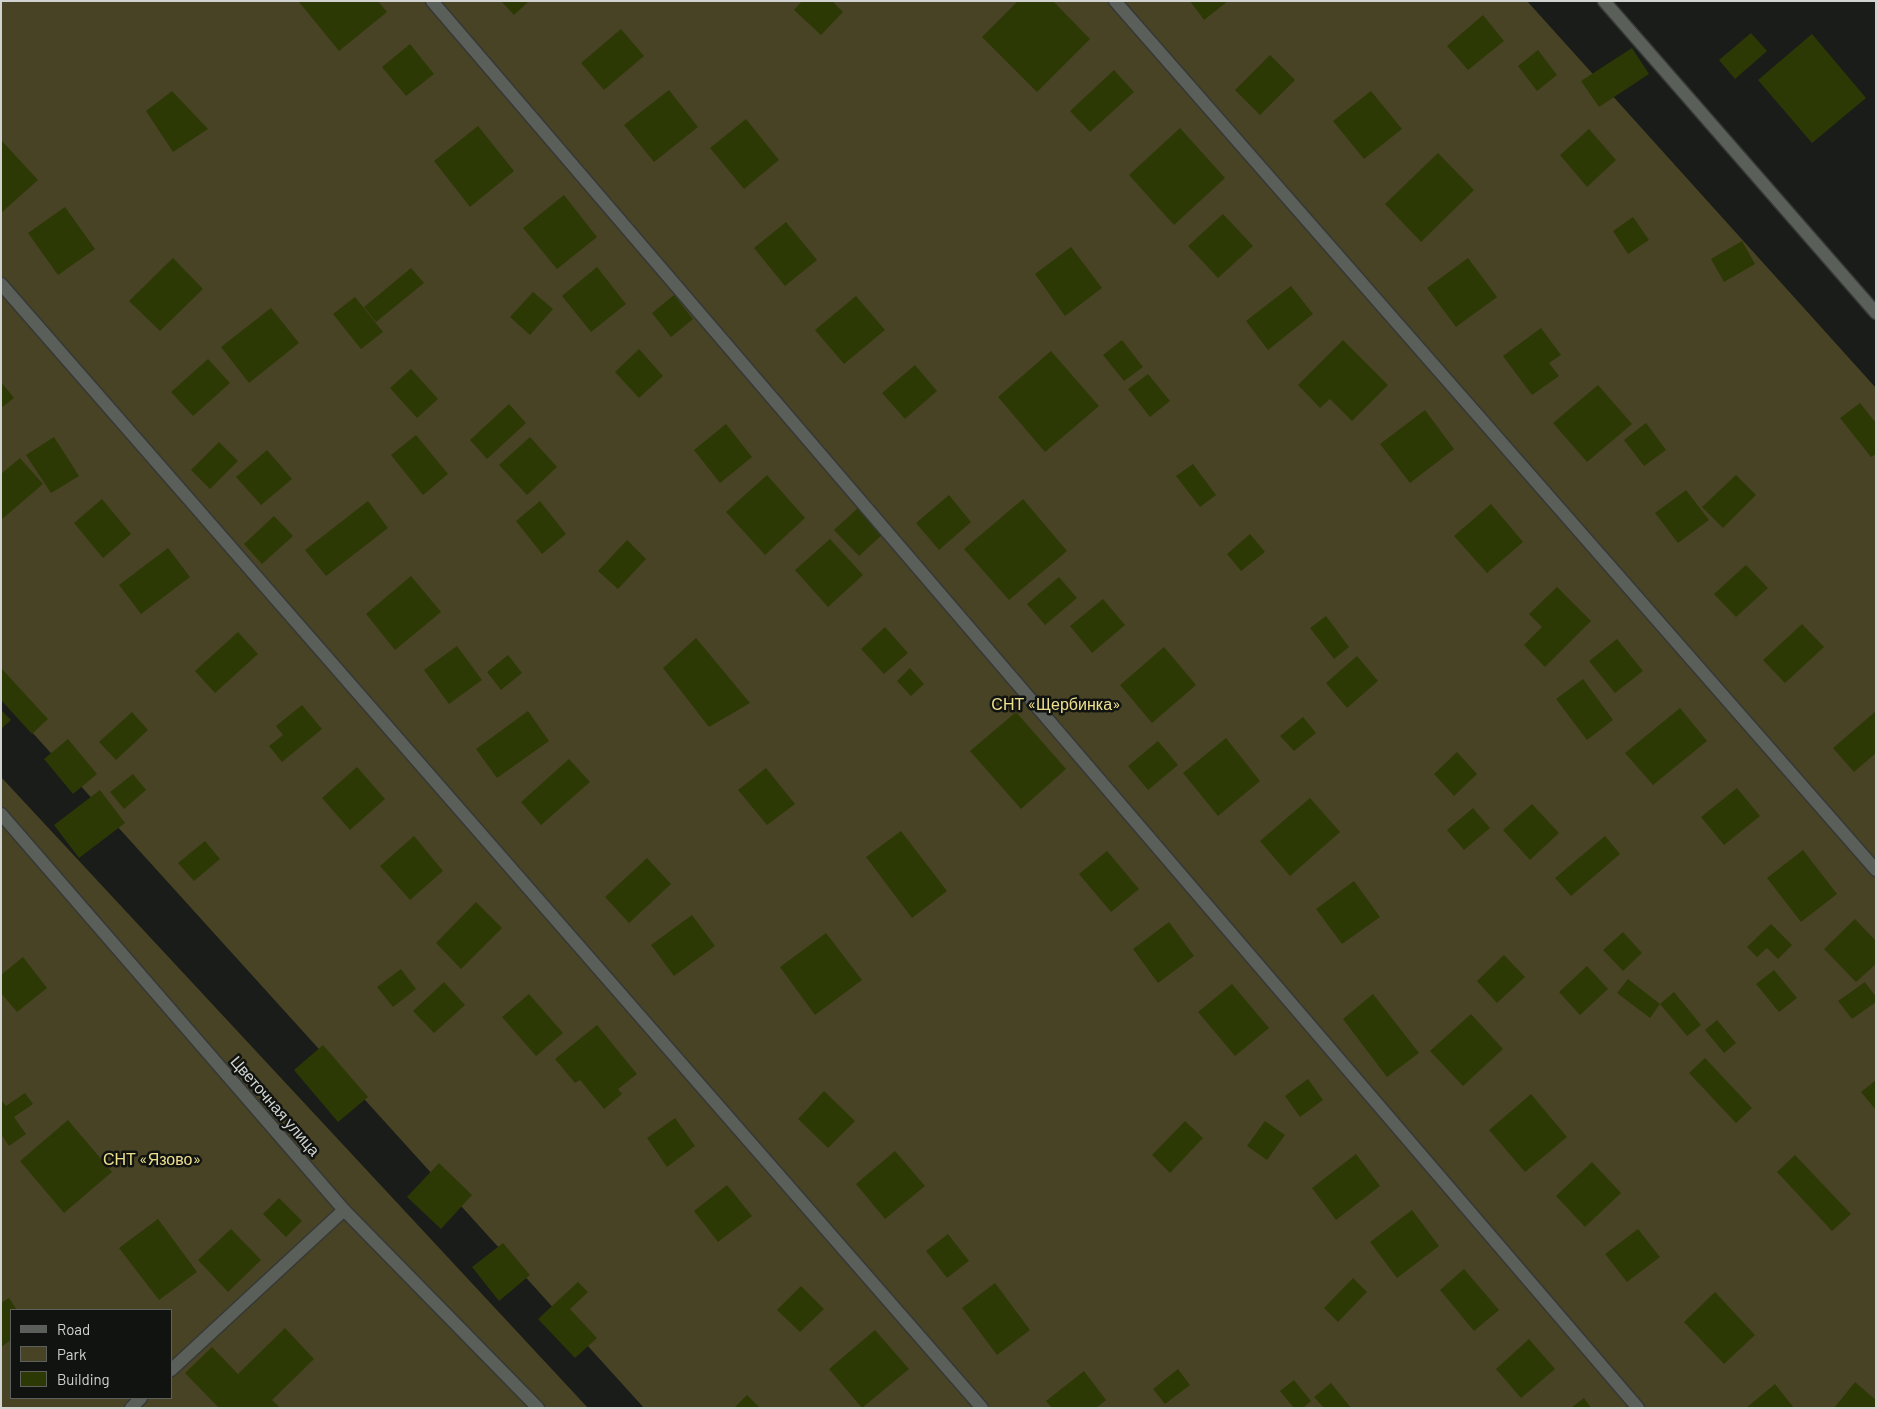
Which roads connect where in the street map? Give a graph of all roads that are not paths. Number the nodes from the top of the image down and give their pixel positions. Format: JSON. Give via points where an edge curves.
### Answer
{"nodes":[{"id":1,"x":432,"y":1,"type":"edge"},
{"id":2,"x":1115,"y":1,"type":"edge"},
{"id":3,"x":1604,"y":1,"type":"edge"},
{"id":4,"x":1,"y":284,"type":"edge"},
{"id":5,"x":1876,"y":313,"type":"edge"},
{"id":6,"x":1,"y":814,"type":"edge"},
{"id":7,"x":1876,"y":870,"type":"edge"},
{"id":8,"x":344,"y":1210,"type":"junction"},
{"id":9,"x":172,"y":1369,"type":"edge"},
{"id":10,"x":140,"y":1399,"type":"edge"},
{"id":11,"x":131,"y":1408,"type":"edge"},
{"id":12,"x":538,"y":1408,"type":"edge"},
{"id":13,"x":982,"y":1408,"type":"edge"},
{"id":14,"x":1638,"y":1408,"type":"edge"}],
"edges":[{"from":1,"to":14,"type":"street"},
{"from":2,"to":7,"type":"street"},
{"from":3,"to":5,"type":"street"},
{"from":4,"to":13,"type":"street"},
{"from":6,"to":8,"type":"street","name":"Цветочная улица"},
{"from":8,"to":9,"type":"street"},
{"from":8,"to":12,"type":"street","name":"Цветочная улица"},
{"from":10,"to":11,"type":"street"}]}
